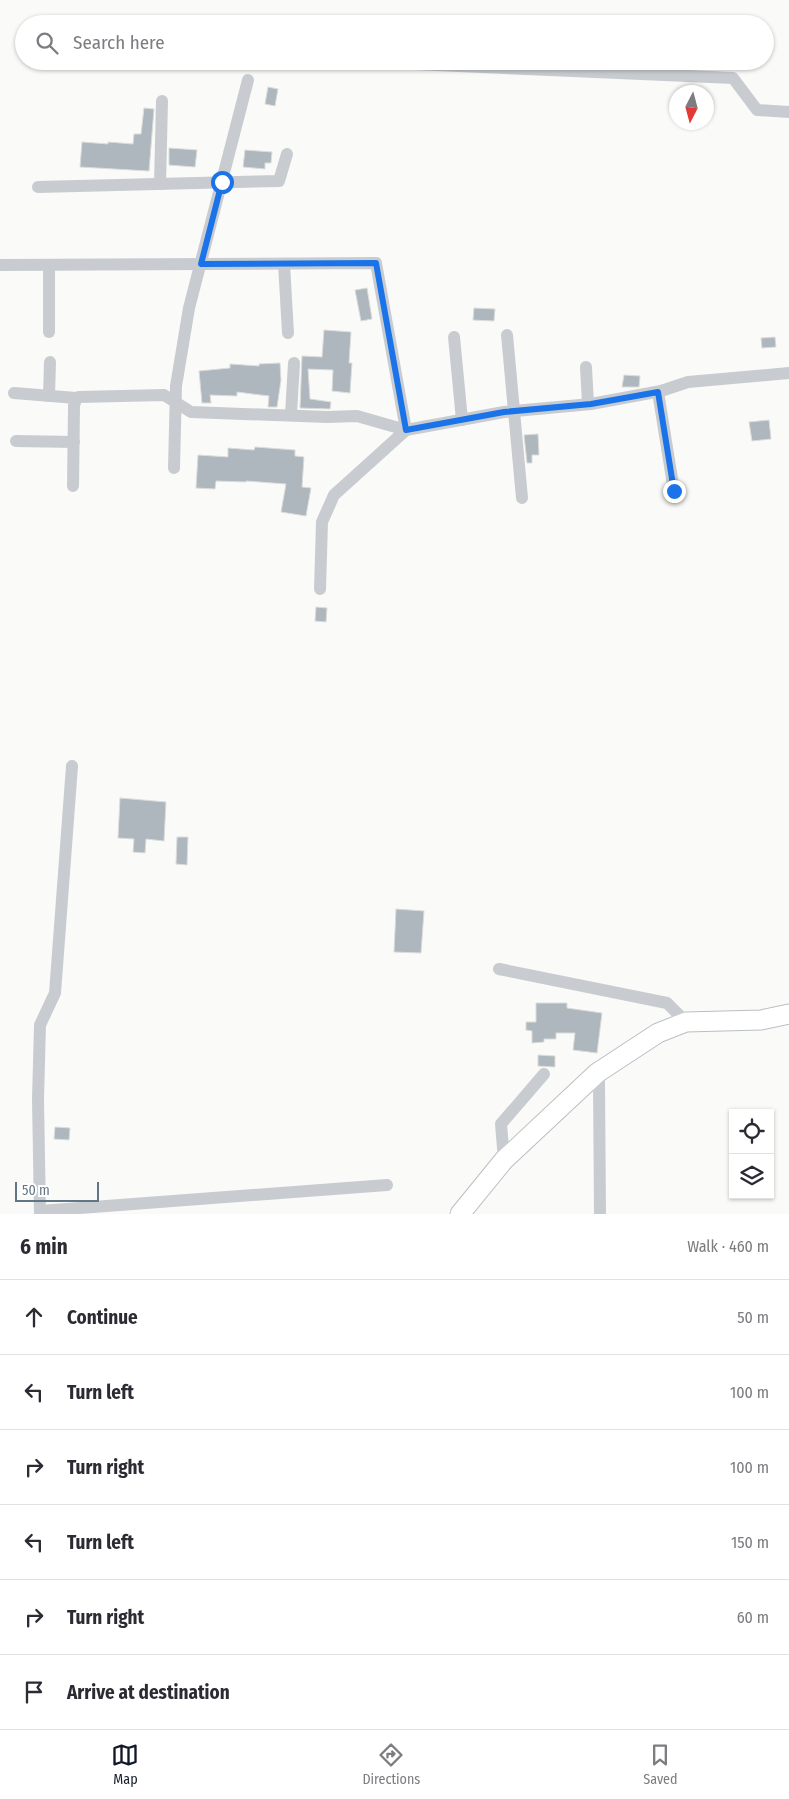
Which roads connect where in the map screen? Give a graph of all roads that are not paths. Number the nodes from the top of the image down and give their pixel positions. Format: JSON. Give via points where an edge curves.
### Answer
{"nodes":[{"id":1,"x":551,"y":70,"type":"edge"},
{"id":2,"x":248,"y":80,"type":"dead end"},
{"id":3,"x":162,"y":101,"type":"dead end"},
{"id":4,"x":789,"y":112,"type":"edge"},
{"id":5,"x":287,"y":154,"type":"dead end"},
{"id":6,"x":222,"y":182,"type":"junction"},
{"id":7,"x":160,"y":184,"type":"junction"},
{"id":8,"x":38,"y":187,"type":"dead end"},
{"id":9,"x":201,"y":264,"type":"junction"},
{"id":10,"x":284,"y":264,"type":"junction"},
{"id":11,"x":0,"y":265,"type":"edge"},
{"id":12,"x":49,"y":265,"type":"junction"},
{"id":13,"x":49,"y":332,"type":"dead end"},
{"id":14,"x":288,"y":333,"type":"dead end"},
{"id":15,"x":507,"y":335,"type":"dead end"},
{"id":16,"x":454,"y":337,"type":"dead end"},
{"id":17,"x":50,"y":362,"type":"dead end"},
{"id":18,"x":294,"y":363,"type":"dead end"},
{"id":19,"x":586,"y":367,"type":"dead end"},
{"id":20,"x":789,"y":373,"type":"edge"},
{"id":21,"x":658,"y":392,"type":"junction"},
{"id":22,"x":14,"y":393,"type":"dead end"},
{"id":23,"x":49,"y":396,"type":"junction"},
{"id":24,"x":76,"y":398,"type":"junction"},
{"id":25,"x":176,"y":403,"type":"junction"},
{"id":26,"x":588,"y":404,"type":"junction"},
{"id":27,"x":514,"y":411,"type":"junction"},
{"id":28,"x":291,"y":414,"type":"junction"},
{"id":29,"x":462,"y":420,"type":"junction"},
{"id":30,"x":406,"y":430,"type":"junction"},
{"id":31,"x":16,"y":441,"type":"dead end"},
{"id":32,"x":74,"y":442,"type":"junction"},
{"id":33,"x":174,"y":468,"type":"dead end"},
{"id":34,"x":74,"y":486,"type":"dead end"},
{"id":35,"x":674,"y":491,"type":"dead end"},
{"id":36,"x":522,"y":498,"type":"dead end"},
{"id":37,"x":320,"y":589,"type":"dead end"},
{"id":38,"x":72,"y":766,"type":"dead end"},
{"id":39,"x":499,"y":969,"type":"dead end"},
{"id":40,"x":789,"y":1014,"type":"edge"},
{"id":41,"x":686,"y":1022,"type":"junction"},
{"id":42,"x":597,"y":1073,"type":"junction"},
{"id":43,"x":544,"y":1074,"type":"dead end"},
{"id":44,"x":504,"y":1160,"type":"junction"},
{"id":45,"x":387,"y":1185,"type":"dead end"},
{"id":46,"x":40,"y":1212,"type":"edge"},
{"id":47,"x":460,"y":1214,"type":"edge"},
{"id":48,"x":600,"y":1214,"type":"edge"}],
"edges":[{"from":1,"to":4,"type":"street","via":[[733,78],[758,110]]},
{"from":2,"to":6,"type":"street"},
{"from":3,"to":7,"type":"street"},
{"from":5,"to":6,"type":"street","via":[[279,181]]},
{"from":6,"to":7,"type":"street"},
{"from":6,"to":9,"type":"street"},
{"from":7,"to":8,"type":"street"},
{"from":9,"to":10,"type":"street"},
{"from":9,"to":12,"type":"street"},
{"from":9,"to":25,"type":"street","via":[[188,308]]},
{"from":10,"to":14,"type":"street"},
{"from":10,"to":30,"type":"street","via":[[376,263]]},
{"from":11,"to":12,"type":"street"},
{"from":12,"to":13,"type":"street"},
{"from":15,"to":27,"type":"street"},
{"from":16,"to":29,"type":"street"},
{"from":17,"to":23,"type":"street"},
{"from":18,"to":28,"type":"street"},
{"from":19,"to":26,"type":"street"},
{"from":20,"to":21,"type":"street","via":[[688,382]]},
{"from":21,"to":26,"type":"street"},
{"from":21,"to":35,"type":"street"},
{"from":22,"to":23,"type":"street"},
{"from":23,"to":24,"type":"street"},
{"from":24,"to":25,"type":"street","via":[[164,395]]},
{"from":24,"to":32,"type":"street"},
{"from":25,"to":28,"type":"street","via":[[192,412]]},
{"from":25,"to":33,"type":"street"},
{"from":26,"to":27,"type":"street"},
{"from":27,"to":29,"type":"street"},
{"from":27,"to":36,"type":"street"},
{"from":28,"to":30,"type":"street","via":[[357,416]]},
{"from":29,"to":30,"type":"street"},
{"from":30,"to":37,"type":"street","via":[[334,495],[322,522]]},
{"from":31,"to":32,"type":"street"},
{"from":32,"to":34,"type":"street"},
{"from":38,"to":46,"type":"street","via":[[55,993],[40,1025]]},
{"from":39,"to":41,"type":"street","via":[[667,1003]]},
{"from":40,"to":41,"type":"main road","via":[[761,1020]]},
{"from":41,"to":42,"type":"main road","via":[[658,1033]]},
{"from":42,"to":44,"type":"main road"},
{"from":42,"to":48,"type":"street"},
{"from":43,"to":44,"type":"street","via":[[502,1124]]},
{"from":44,"to":47,"type":"main road"},
{"from":45,"to":46,"type":"street"}]}
